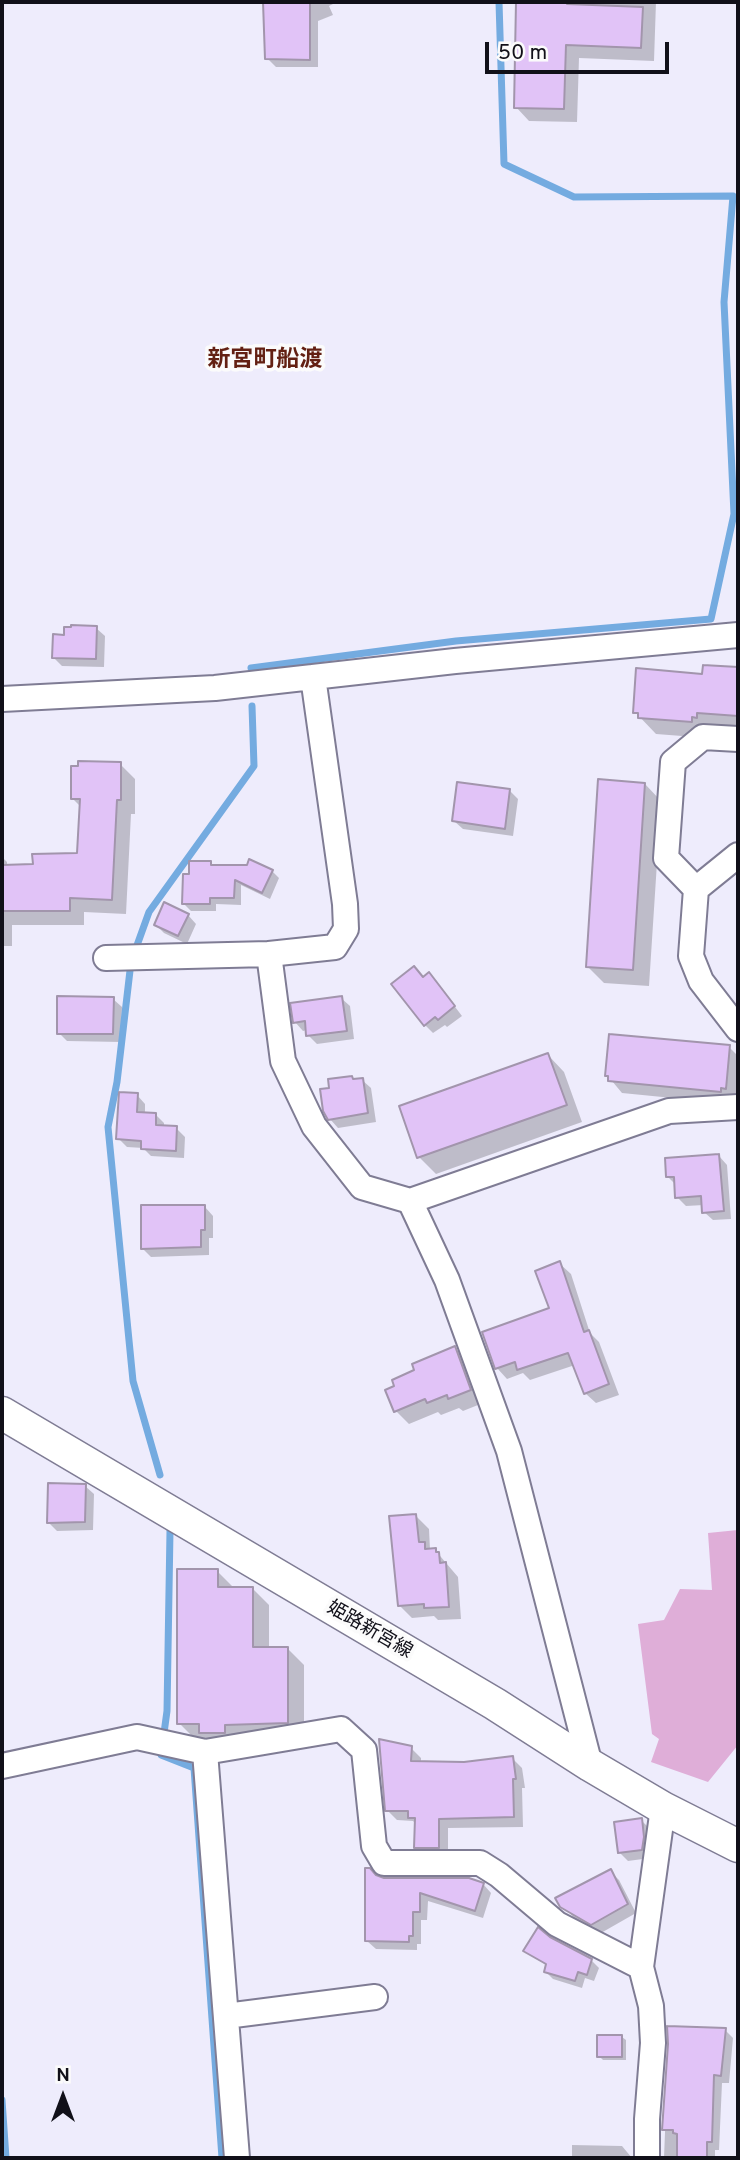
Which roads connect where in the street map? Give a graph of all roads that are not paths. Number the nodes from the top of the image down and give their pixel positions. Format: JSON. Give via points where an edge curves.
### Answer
{"nodes":[{"id":1,"x":738,"y":635,"type":"edge"},
{"id":2,"x":313,"y":677,"type":"junction"},
{"id":3,"x":2,"y":699,"type":"edge"},
{"id":4,"x":738,"y":739,"type":"edge"},
{"id":5,"x":738,"y":855,"type":"edge"},
{"id":6,"x":696,"y":889,"type":"junction"},
{"id":7,"x":269,"y":954,"type":"junction"},
{"id":8,"x":106,"y":958,"type":"dead end"},
{"id":9,"x":738,"y":1029,"type":"edge"},
{"id":10,"x":738,"y":1107,"type":"edge"},
{"id":11,"x":410,"y":1201,"type":"junction"},
{"id":12,"x":2,"y":1413,"type":"edge"},
{"id":13,"x":205,"y":1752,"type":"junction"},
{"id":14,"x":590,"y":1765,"type":"junction"},
{"id":15,"x":2,"y":1766,"type":"edge"},
{"id":16,"x":663,"y":1808,"type":"junction"},
{"id":17,"x":738,"y":1846,"type":"edge"},
{"id":18,"x":641,"y":1967,"type":"junction"},
{"id":19,"x":375,"y":1997,"type":"dead end"},
{"id":20,"x":226,"y":2016,"type":"junction"},
{"id":21,"x":237,"y":2158,"type":"edge"},
{"id":22,"x":647,"y":2158,"type":"edge"}],
"edges":[{"from":1,"to":2,"type":"street"},
{"from":2,"to":3,"type":"street","via":[[215,688]]},
{"from":2,"to":7,"type":"street","via":[[346,929],[335,947]]},
{"from":4,"to":6,"type":"street","via":[[703,737],[673,762],[666,858]]},
{"from":5,"to":6,"type":"street"},
{"from":6,"to":9,"type":"street","via":[[691,956],[701,981]]},
{"from":7,"to":8,"type":"street"},
{"from":7,"to":11,"type":"street","via":[[284,1061],[314,1126],[362,1187]]},
{"from":10,"to":11,"type":"street","via":[[668,1111]]},
{"from":11,"to":14,"type":"street","via":[[447,1280],[509,1451]]},
{"from":12,"to":14,"type":"main road","name":"姫路新宮線","via":[[495,1704]]},
{"from":13,"to":15,"type":"street","via":[[137,1737]]},
{"from":13,"to":18,"type":"street","via":[[341,1729],[364,1750],[374,1846],[384,1863],[480,1863],[557,1924]]},
{"from":13,"to":20,"type":"street"},
{"from":14,"to":16,"type":"main road","name":"姫路新宮線"},
{"from":16,"to":17,"type":"main road","name":"姫路新宮線"},
{"from":16,"to":18,"type":"street"},
{"from":18,"to":22,"type":"street","via":[[651,2006],[653,2043]]},
{"from":19,"to":20,"type":"street"},
{"from":20,"to":21,"type":"street"}]}
